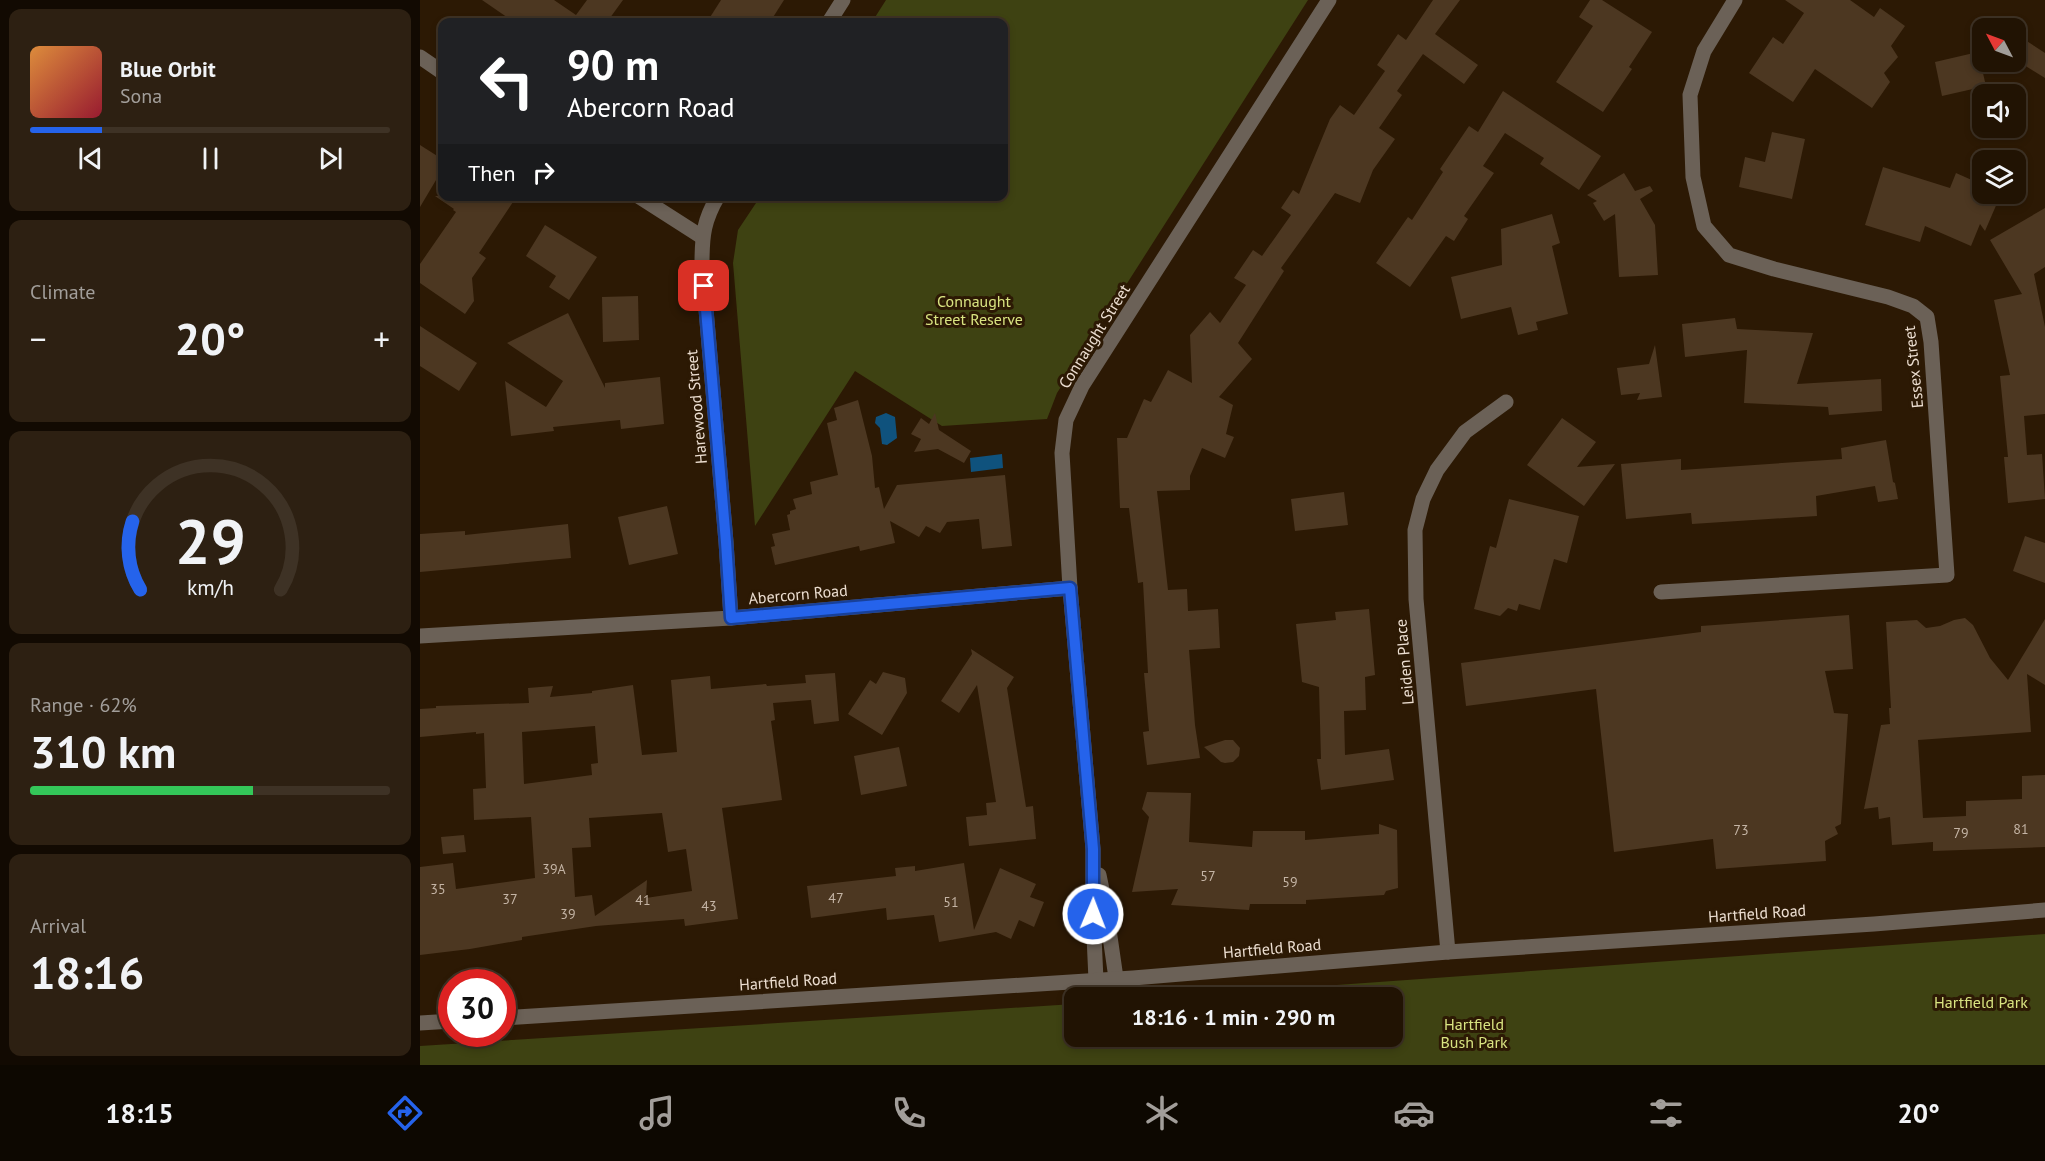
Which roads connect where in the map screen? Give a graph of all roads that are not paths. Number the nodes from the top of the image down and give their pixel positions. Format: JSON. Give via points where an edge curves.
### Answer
{"nodes":[{"id":1,"x":843,"y":0,"type":"edge"},
{"id":2,"x":1329,"y":0,"type":"edge"},
{"id":3,"x":1735,"y":0,"type":"edge"},
{"id":4,"x":832,"y":18,"type":"edge"},
{"id":5,"x":420,"y":57,"type":"edge"},
{"id":6,"x":438,"y":69,"type":"edge"},
{"id":7,"x":646,"y":201,"type":"edge"},
{"id":8,"x":715,"y":201,"type":"edge"},
{"id":9,"x":702,"y":237,"type":"junction"},
{"id":10,"x":1506,"y":402,"type":"dead end"},
{"id":11,"x":1070,"y":588,"type":"junction"},
{"id":12,"x":1661,"y":592,"type":"dead end"},
{"id":13,"x":731,"y":618,"type":"junction"},
{"id":14,"x":420,"y":636,"type":"edge"},
{"id":15,"x":1093,"y":849,"type":"junction"},
{"id":16,"x":2045,"y":910,"type":"edge"},
{"id":17,"x":1448,"y":952,"type":"junction"},
{"id":18,"x":1116,"y":978,"type":"junction"},
{"id":19,"x":1096,"y":980,"type":"junction"},
{"id":20,"x":516,"y":1017,"type":"edge"},
{"id":21,"x":438,"y":1022,"type":"edge"},
{"id":22,"x":420,"y":1023,"type":"edge"}],
"edges":[{"from":1,"to":4,"type":"street"},
{"from":2,"to":11,"type":"street","name":"Connaught Street","via":[[1082,386],[1066,420],[1062,453]]},
{"from":3,"to":12,"type":"street","name":"Essex Street","via":[[1704,51],[1690,95],[1693,177],[1704,226],[1729,255],[1888,297],[1913,306],[1927,317],[1947,575]]},
{"from":5,"to":6,"type":"street"},
{"from":7,"to":9,"type":"street"},
{"from":8,"to":9,"type":"street","name":"Harewood Street"},
{"from":9,"to":13,"type":"street","name":"Harewood Street"},
{"from":10,"to":17,"type":"street","name":"Leiden Place","via":[[1465,432],[1437,470],[1422,499],[1415,530],[1416,599]]},
{"from":11,"to":13,"type":"street","name":"Abercorn Road"},
{"from":11,"to":15,"type":"street","name":"Connaught Street"},
{"from":13,"to":14,"type":"street","name":"Abercorn Road"},
{"from":15,"to":18,"type":"street","name":"Connaught Street"},
{"from":15,"to":19,"type":"street","name":"Connaught Street"},
{"from":16,"to":17,"type":"street","name":"Hartfield Road"},
{"from":17,"to":18,"type":"street","name":"Hartfield Road"},
{"from":18,"to":19,"type":"street","name":"Hartfield Road"},
{"from":19,"to":20,"type":"street","name":"Hartfield Road"},
{"from":21,"to":22,"type":"street"}]}
